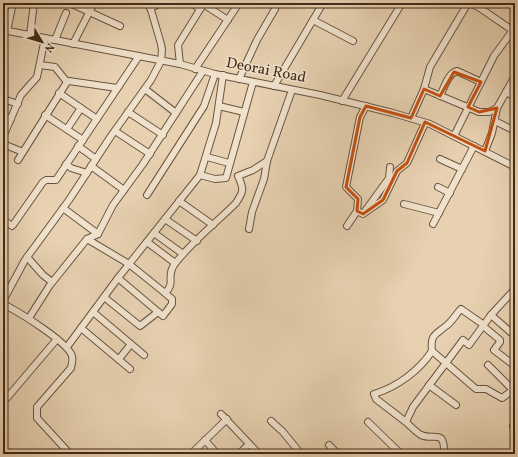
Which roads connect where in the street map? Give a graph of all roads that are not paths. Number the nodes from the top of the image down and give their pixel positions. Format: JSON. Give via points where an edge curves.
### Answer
{"nodes":[{"id":1,"x":13,"y":3,"type":"edge"},
{"id":2,"x":35,"y":3,"type":"edge"},
{"id":3,"x":70,"y":3,"type":"edge"},
{"id":4,"x":94,"y":3,"type":"edge"},
{"id":5,"x":161,"y":3,"type":"edge"},
{"id":6,"x":192,"y":3,"type":"edge"},
{"id":7,"x":239,"y":3,"type":"edge"},
{"id":8,"x":323,"y":3,"type":"edge"},
{"id":9,"x":364,"y":3,"type":"edge"},
{"id":10,"x":371,"y":3,"type":"edge"},
{"id":11,"x":402,"y":3,"type":"edge"},
{"id":12,"x":469,"y":3,"type":"edge"},
{"id":13,"x":150,"y":5,"type":"edge"},
{"id":14,"x":203,"y":5,"type":"edge"},
{"id":15,"x":482,"y":6,"type":"edge"},
{"id":16,"x":275,"y":9,"type":"dead end"},
{"id":17,"x":90,"y":12,"type":"junction"},
{"id":18,"x":66,"y":13,"type":"dead end"},
{"id":19,"x":228,"y":20,"type":"junction"},
{"id":20,"x":313,"y":20,"type":"junction"},
{"id":21,"x":120,"y":26,"type":"dead end"},
{"id":22,"x":5,"y":30,"type":"edge"},
{"id":23,"x":514,"y":31,"type":"edge"},
{"id":24,"x":30,"y":35,"type":"junction"},
{"id":25,"x":45,"y":38,"type":"junction"},
{"id":26,"x":55,"y":40,"type":"junction"},
{"id":27,"x":353,"y":41,"type":"dead end"},
{"id":28,"x":73,"y":44,"type":"junction"},
{"id":29,"x":139,"y":56,"type":"junction"},
{"id":30,"x":161,"y":61,"type":"junction"},
{"id":31,"x":180,"y":64,"type":"junction"},
{"id":32,"x":40,"y":65,"type":"junction"},
{"id":33,"x":195,"y":69,"type":"junction"},
{"id":34,"x":203,"y":71,"type":"junction"},
{"id":35,"x":215,"y":74,"type":"junction"},
{"id":36,"x":223,"y":75,"type":"junction"},
{"id":37,"x":515,"y":76,"type":"edge"},
{"id":38,"x":239,"y":78,"type":"junction"},
{"id":39,"x":67,"y":82,"type":"junction"},
{"id":40,"x":254,"y":82,"type":"junction"},
{"id":41,"x":481,"y":82,"type":"junction"},
{"id":42,"x":274,"y":86,"type":"junction"},
{"id":43,"x":117,"y":88,"type":"junction"},
{"id":44,"x":145,"y":89,"type":"junction"},
{"id":45,"x":424,"y":89,"type":"junction"},
{"id":46,"x":292,"y":90,"type":"junction"},
{"id":47,"x":506,"y":92,"type":"junction"},
{"id":48,"x":59,"y":93,"type":"junction"},
{"id":49,"x":440,"y":96,"type":"junction"},
{"id":50,"x":515,"y":98,"type":"edge"},
{"id":51,"x":3,"y":99,"type":"edge"},
{"id":52,"x":342,"y":101,"type":"junction"},
{"id":53,"x":18,"y":104,"type":"junction"},
{"id":54,"x":219,"y":106,"type":"junction"},
{"id":55,"x":366,"y":106,"type":"junction"},
{"id":56,"x":81,"y":108,"type":"junction"},
{"id":57,"x":468,"y":108,"type":"junction"},
{"id":58,"x":497,"y":108,"type":"junction"},
{"id":59,"x":128,"y":112,"type":"junction"},
{"id":60,"x":244,"y":112,"type":"junction"},
{"id":61,"x":176,"y":113,"type":"junction"},
{"id":62,"x":45,"y":115,"type":"junction"},
{"id":63,"x":3,"y":116,"type":"edge"},
{"id":64,"x":411,"y":118,"type":"junction"},
{"id":65,"x":11,"y":119,"type":"junction"},
{"id":66,"x":97,"y":119,"type":"junction"},
{"id":67,"x":495,"y":121,"type":"junction"},
{"id":68,"x":425,"y":123,"type":"junction"},
{"id":69,"x":66,"y":130,"type":"junction"},
{"id":70,"x":115,"y":131,"type":"junction"},
{"id":71,"x":515,"y":131,"type":"edge"},
{"id":72,"x":163,"y":135,"type":"junction"},
{"id":73,"x":454,"y":136,"type":"junction"},
{"id":74,"x":3,"y":137,"type":"edge"},
{"id":75,"x":83,"y":140,"type":"junction"},
{"id":76,"x":3,"y":144,"type":"edge"},
{"id":77,"x":78,"y":146,"type":"junction"},
{"id":78,"x":474,"y":146,"type":"junction"},
{"id":79,"x":485,"y":151,"type":"junction"},
{"id":80,"x":23,"y":152,"type":"junction"},
{"id":81,"x":150,"y":154,"type":"junction"},
{"id":82,"x":207,"y":157,"type":"junction"},
{"id":83,"x":96,"y":158,"type":"junction"},
{"id":84,"x":440,"y":159,"type":"dead end"},
{"id":85,"x":18,"y":160,"type":"dead end"},
{"id":86,"x":267,"y":161,"type":"junction"},
{"id":87,"x":229,"y":163,"type":"junction"},
{"id":88,"x":66,"y":164,"type":"junction"},
{"id":89,"x":91,"y":166,"type":"junction"},
{"id":90,"x":390,"y":167,"type":"dead end"},
{"id":91,"x":515,"y":167,"type":"edge"},
{"id":92,"x":462,"y":169,"type":"junction"},
{"id":93,"x":87,"y":173,"type":"junction"},
{"id":94,"x":200,"y":175,"type":"junction"},
{"id":95,"x":238,"y":176,"type":"junction"},
{"id":96,"x":226,"y":178,"type":"junction"},
{"id":97,"x":438,"y":187,"type":"dead end"},
{"id":98,"x":124,"y":190,"type":"junction"},
{"id":99,"x":450,"y":193,"type":"junction"},
{"id":100,"x":147,"y":195,"type":"dead end"},
{"id":101,"x":179,"y":201,"type":"junction"},
{"id":102,"x":404,"y":204,"type":"dead end"},
{"id":103,"x":63,"y":208,"type":"junction"},
{"id":104,"x":360,"y":212,"type":"junction"},
{"id":105,"x":439,"y":213,"type":"junction"},
{"id":106,"x":165,"y":219,"type":"junction"},
{"id":107,"x":3,"y":220,"type":"edge"},
{"id":108,"x":433,"y":224,"type":"dead end"},
{"id":109,"x":213,"y":225,"type":"junction"},
{"id":110,"x":347,"y":226,"type":"dead end"},
{"id":111,"x":249,"y":229,"type":"dead end"},
{"id":112,"x":154,"y":233,"type":"junction"},
{"id":113,"x":98,"y":234,"type":"junction"},
{"id":114,"x":87,"y":239,"type":"junction"},
{"id":115,"x":197,"y":241,"type":"junction"},
{"id":116,"x":147,"y":242,"type":"junction"},
{"id":117,"x":183,"y":254,"type":"junction"},
{"id":118,"x":27,"y":257,"type":"junction"},
{"id":119,"x":175,"y":263,"type":"junction"},
{"id":120,"x":129,"y":264,"type":"junction"},
{"id":121,"x":118,"y":278,"type":"junction"},
{"id":122,"x":52,"y":282,"type":"junction"},
{"id":123,"x":515,"y":289,"type":"edge"},
{"id":124,"x":166,"y":293,"type":"junction"},
{"id":125,"x":104,"y":297,"type":"junction"},
{"id":126,"x":4,"y":304,"type":"edge"},
{"id":127,"x":93,"y":312,"type":"junction"},
{"id":128,"x":158,"y":312,"type":"junction"},
{"id":129,"x":490,"y":315,"type":"junction"},
{"id":130,"x":28,"y":318,"type":"junction"},
{"id":131,"x":483,"y":325,"type":"junction"},
{"id":132,"x":81,"y":328,"type":"junction"},
{"id":133,"x":515,"y":336,"type":"edge"},
{"id":134,"x":56,"y":340,"type":"junction"},
{"id":135,"x":131,"y":344,"type":"junction"},
{"id":136,"x":67,"y":347,"type":"junction"},
{"id":137,"x":432,"y":351,"type":"junction"},
{"id":138,"x":144,"y":355,"type":"dead end"},
{"id":139,"x":119,"y":359,"type":"junction"},
{"id":140,"x":445,"y":364,"type":"junction"},
{"id":141,"x":488,"y":365,"type":"dead end"},
{"id":142,"x":515,"y":366,"type":"edge"},
{"id":143,"x":130,"y":369,"type":"dead end"},
{"id":144,"x":429,"y":385,"type":"junction"},
{"id":145,"x":514,"y":389,"type":"edge"},
{"id":146,"x":6,"y":399,"type":"dead end"},
{"id":147,"x":456,"y":405,"type":"dead end"},
{"id":148,"x":221,"y":414,"type":"dead end"},
{"id":149,"x":227,"y":419,"type":"junction"},
{"id":150,"x":270,"y":421,"type":"dead end"},
{"id":151,"x":368,"y":422,"type":"dead end"},
{"id":152,"x":406,"y":422,"type":"junction"},
{"id":153,"x":515,"y":424,"type":"edge"},
{"id":154,"x":515,"y":429,"type":"edge"},
{"id":155,"x":205,"y":440,"type":"junction"},
{"id":156,"x":250,"y":444,"type":"junction"},
{"id":157,"x":329,"y":444,"type":"dead end"},
{"id":158,"x":336,"y":452,"type":"edge"},
{"id":159,"x":70,"y":454,"type":"edge"},
{"id":160,"x":149,"y":454,"type":"edge"},
{"id":161,"x":163,"y":454,"type":"edge"},
{"id":162,"x":190,"y":454,"type":"edge"},
{"id":163,"x":217,"y":454,"type":"edge"},
{"id":164,"x":239,"y":454,"type":"edge"},
{"id":165,"x":259,"y":454,"type":"edge"},
{"id":166,"x":301,"y":454,"type":"edge"},
{"id":167,"x":400,"y":454,"type":"edge"},
{"id":168,"x":444,"y":454,"type":"edge"}],
"edges":[{"from":1,"to":22,"type":"street"},
{"from":2,"to":24,"type":"street"},
{"from":3,"to":17,"type":"street"},
{"from":4,"to":17,"type":"street"},
{"from":5,"to":13,"type":"street"},
{"from":6,"to":14,"type":"street"},
{"from":7,"to":19,"type":"street"},
{"from":8,"to":20,"type":"street"},
{"from":9,"to":10,"type":"street"},
{"from":11,"to":52,"type":"street"},
{"from":12,"to":15,"type":"street"},
{"from":12,"to":45,"type":"street","via":[[430,67]]},
{"from":13,"to":30,"type":"street","via":[[161,44]]},
{"from":14,"to":19,"type":"street"},
{"from":14,"to":31,"type":"street","via":[[178,45]]},
{"from":15,"to":23,"type":"street"},
{"from":16,"to":38,"type":"street"},
{"from":17,"to":21,"type":"street"},
{"from":17,"to":28,"type":"street"},
{"from":18,"to":26,"type":"street"},
{"from":19,"to":33,"type":"street"},
{"from":20,"to":27,"type":"street"},
{"from":20,"to":42,"type":"street"},
{"from":22,"to":24,"type":"street","name":"Deorai Road"},
{"from":23,"to":41,"type":"street","via":[[494,56]]},
{"from":24,"to":25,"type":"street","name":"Deorai Road"},
{"from":25,"to":26,"type":"street","name":"Deorai Road"},
{"from":25,"to":32,"type":"street"},
{"from":26,"to":28,"type":"street","name":"Deorai Road"},
{"from":28,"to":29,"type":"street","name":"Deorai Road"},
{"from":29,"to":30,"type":"street","name":"Deorai Road"},
{"from":29,"to":43,"type":"street"},
{"from":30,"to":31,"type":"street","name":"Deorai Road"},
{"from":30,"to":44,"type":"street"},
{"from":31,"to":33,"type":"street","name":"Deorai Road"},
{"from":32,"to":39,"type":"street","via":[[55,67]]},
{"from":32,"to":53,"type":"street","via":[[37,77],[23,93]]},
{"from":33,"to":34,"type":"street","name":"Deorai Road"},
{"from":34,"to":35,"type":"street","name":"Deorai Road"},
{"from":34,"to":61,"type":"street"},
{"from":35,"to":36,"type":"street","name":"Deorai Road"},
{"from":35,"to":100,"type":"street","via":[[204,106]]},
{"from":36,"to":38,"type":"street","name":"Deorai Road"},
{"from":36,"to":54,"type":"street"},
{"from":37,"to":47,"type":"street"},
{"from":38,"to":40,"type":"street","name":"Deorai Road"},
{"from":39,"to":43,"type":"street"},
{"from":39,"to":48,"type":"street"},
{"from":40,"to":42,"type":"street","name":"Deorai Road"},
{"from":40,"to":60,"type":"street"},
{"from":41,"to":49,"type":"street","via":[[454,72]]},
{"from":41,"to":57,"type":"street"},
{"from":42,"to":46,"type":"street","name":"Deorai Road"},
{"from":43,"to":66,"type":"street"},
{"from":44,"to":59,"type":"street"},
{"from":44,"to":61,"type":"street"},
{"from":45,"to":49,"type":"street"},
{"from":45,"to":64,"type":"street"},
{"from":46,"to":52,"type":"street","name":"Deorai Road"},
{"from":46,"to":86,"type":"street"},
{"from":47,"to":50,"type":"street"},
{"from":47,"to":58,"type":"street"},
{"from":48,"to":56,"type":"street"},
{"from":48,"to":62,"type":"street"},
{"from":49,"to":57,"type":"street"},
{"from":51,"to":53,"type":"street"},
{"from":52,"to":55,"type":"street","name":"Deorai Road"},
{"from":53,"to":65,"type":"street"},
{"from":54,"to":60,"type":"street"},
{"from":54,"to":82,"type":"street"},
{"from":55,"to":64,"type":"street","name":"Deorai Road"},
{"from":55,"to":104,"type":"street","via":[[360,117],[346,187],[358,199]]},
{"from":56,"to":66,"type":"street"},
{"from":56,"to":69,"type":"street"},
{"from":57,"to":58,"type":"street","via":[[490,112]]},
{"from":57,"to":73,"type":"street"},
{"from":58,"to":67,"type":"street"},
{"from":59,"to":70,"type":"street"},
{"from":59,"to":72,"type":"street"},
{"from":60,"to":87,"type":"street"},
{"from":61,"to":72,"type":"street"},
{"from":62,"to":69,"type":"street"},
{"from":62,"to":80,"type":"street"},
{"from":63,"to":65,"type":"street"},
{"from":64,"to":68,"type":"street","name":"Deorai Road"},
{"from":65,"to":74,"type":"street"},
{"from":66,"to":75,"type":"street"},
{"from":67,"to":71,"type":"street"},
{"from":67,"to":79,"type":"street"},
{"from":68,"to":73,"type":"street","name":"Deorai Road"},
{"from":68,"to":104,"type":"street","via":[[407,163],[397,171],[383,200]]},
{"from":69,"to":75,"type":"street"},
{"from":70,"to":81,"type":"street"},
{"from":70,"to":83,"type":"street"},
{"from":72,"to":81,"type":"street"},
{"from":73,"to":78,"type":"street","name":"Deorai Road"},
{"from":75,"to":77,"type":"street"},
{"from":76,"to":80,"type":"street"},
{"from":77,"to":83,"type":"street"},
{"from":77,"to":88,"type":"street"},
{"from":78,"to":79,"type":"street","name":"Deorai Road"},
{"from":78,"to":92,"type":"street"},
{"from":79,"to":91,"type":"street","name":"Deorai Road"},
{"from":80,"to":85,"type":"street"},
{"from":81,"to":98,"type":"street"},
{"from":82,"to":87,"type":"street"},
{"from":82,"to":94,"type":"street"},
{"from":83,"to":89,"type":"street"},
{"from":84,"to":92,"type":"street"},
{"from":86,"to":95,"type":"street"},
{"from":86,"to":111,"type":"street"},
{"from":87,"to":96,"type":"street"},
{"from":88,"to":93,"type":"street"},
{"from":88,"to":107,"type":"street","via":[[56,180],[43,182],[15,224],[12,226]]},
{"from":89,"to":93,"type":"street"},
{"from":89,"to":98,"type":"street"},
{"from":90,"to":104,"type":"street","via":[[389,178]]},
{"from":92,"to":99,"type":"street"},
{"from":93,"to":103,"type":"street"},
{"from":94,"to":96,"type":"street","via":[[214,179]]},
{"from":94,"to":101,"type":"street"},
{"from":95,"to":96,"type":"street"},
{"from":95,"to":109,"type":"street","via":[[243,186],[242,194]]},
{"from":97,"to":99,"type":"street"},
{"from":98,"to":113,"type":"street"},
{"from":99,"to":105,"type":"street"},
{"from":101,"to":106,"type":"street"},
{"from":101,"to":109,"type":"street"},
{"from":102,"to":105,"type":"street"},
{"from":103,"to":113,"type":"street"},
{"from":103,"to":118,"type":"street"},
{"from":104,"to":110,"type":"street"},
{"from":105,"to":108,"type":"street"},
{"from":106,"to":112,"type":"street"},
{"from":106,"to":115,"type":"street"},
{"from":109,"to":115,"type":"street"},
{"from":112,"to":116,"type":"street"},
{"from":112,"to":117,"type":"street"},
{"from":113,"to":114,"type":"street"},
{"from":114,"to":120,"type":"street"},
{"from":114,"to":122,"type":"street"},
{"from":115,"to":117,"type":"street"},
{"from":116,"to":119,"type":"street"},
{"from":116,"to":120,"type":"street"},
{"from":117,"to":119,"type":"street"},
{"from":118,"to":122,"type":"street"},
{"from":118,"to":126,"type":"street","via":[[4,299]]},
{"from":119,"to":124,"type":"street","via":[[170,271],[172,283]]},
{"from":120,"to":121,"type":"street"},
{"from":120,"to":124,"type":"street"},
{"from":121,"to":125,"type":"street"},
{"from":121,"to":128,"type":"street"},
{"from":122,"to":130,"type":"street"},
{"from":123,"to":129,"type":"street"},
{"from":124,"to":128,"type":"street","via":[[172,299],[172,304],[163,316]]},
{"from":125,"to":127,"type":"street"},
{"from":125,"to":128,"type":"street","via":[[140,326]]},
{"from":126,"to":130,"type":"street"},
{"from":127,"to":132,"type":"street"},
{"from":127,"to":135,"type":"street"},
{"from":129,"to":131,"type":"street"},
{"from":129,"to":133,"type":"street"},
{"from":130,"to":134,"type":"street"},
{"from":131,"to":137,"type":"street","via":[[461,309],[431,340]]},
{"from":131,"to":140,"type":"street","via":[[469,345],[463,340]]},
{"from":131,"to":142,"type":"street","via":[[500,340],[494,350]]},
{"from":132,"to":136,"type":"street"},
{"from":132,"to":139,"type":"street"},
{"from":134,"to":136,"type":"street"},
{"from":134,"to":146,"type":"street"},
{"from":135,"to":138,"type":"street"},
{"from":135,"to":139,"type":"street"},
{"from":136,"to":159,"type":"street","via":[[72,355],[71,368],[37,406],[36,413],[37,418]]},
{"from":137,"to":140,"type":"street"},
{"from":137,"to":152,"type":"street","via":[[422,366],[388,390],[374,394],[376,399]]},
{"from":139,"to":143,"type":"street"},
{"from":140,"to":144,"type":"street"},
{"from":140,"to":145,"type":"street","via":[[476,389],[486,389],[502,398]]},
{"from":141,"to":145,"type":"street"},
{"from":144,"to":147,"type":"street"},
{"from":144,"to":152,"type":"street"},
{"from":148,"to":149,"type":"street"},
{"from":149,"to":155,"type":"street"},
{"from":149,"to":156,"type":"street"},
{"from":150,"to":166,"type":"street","via":[[284,432]]},
{"from":151,"to":167,"type":"street"},
{"from":152,"to":168,"type":"street","via":[[421,435],[441,438]]},
{"from":153,"to":154,"type":"street"},
{"from":155,"to":162,"type":"street"},
{"from":155,"to":163,"type":"street"},
{"from":156,"to":164,"type":"street"},
{"from":156,"to":165,"type":"street"},
{"from":157,"to":158,"type":"street"},
{"from":160,"to":161,"type":"street"}]}
